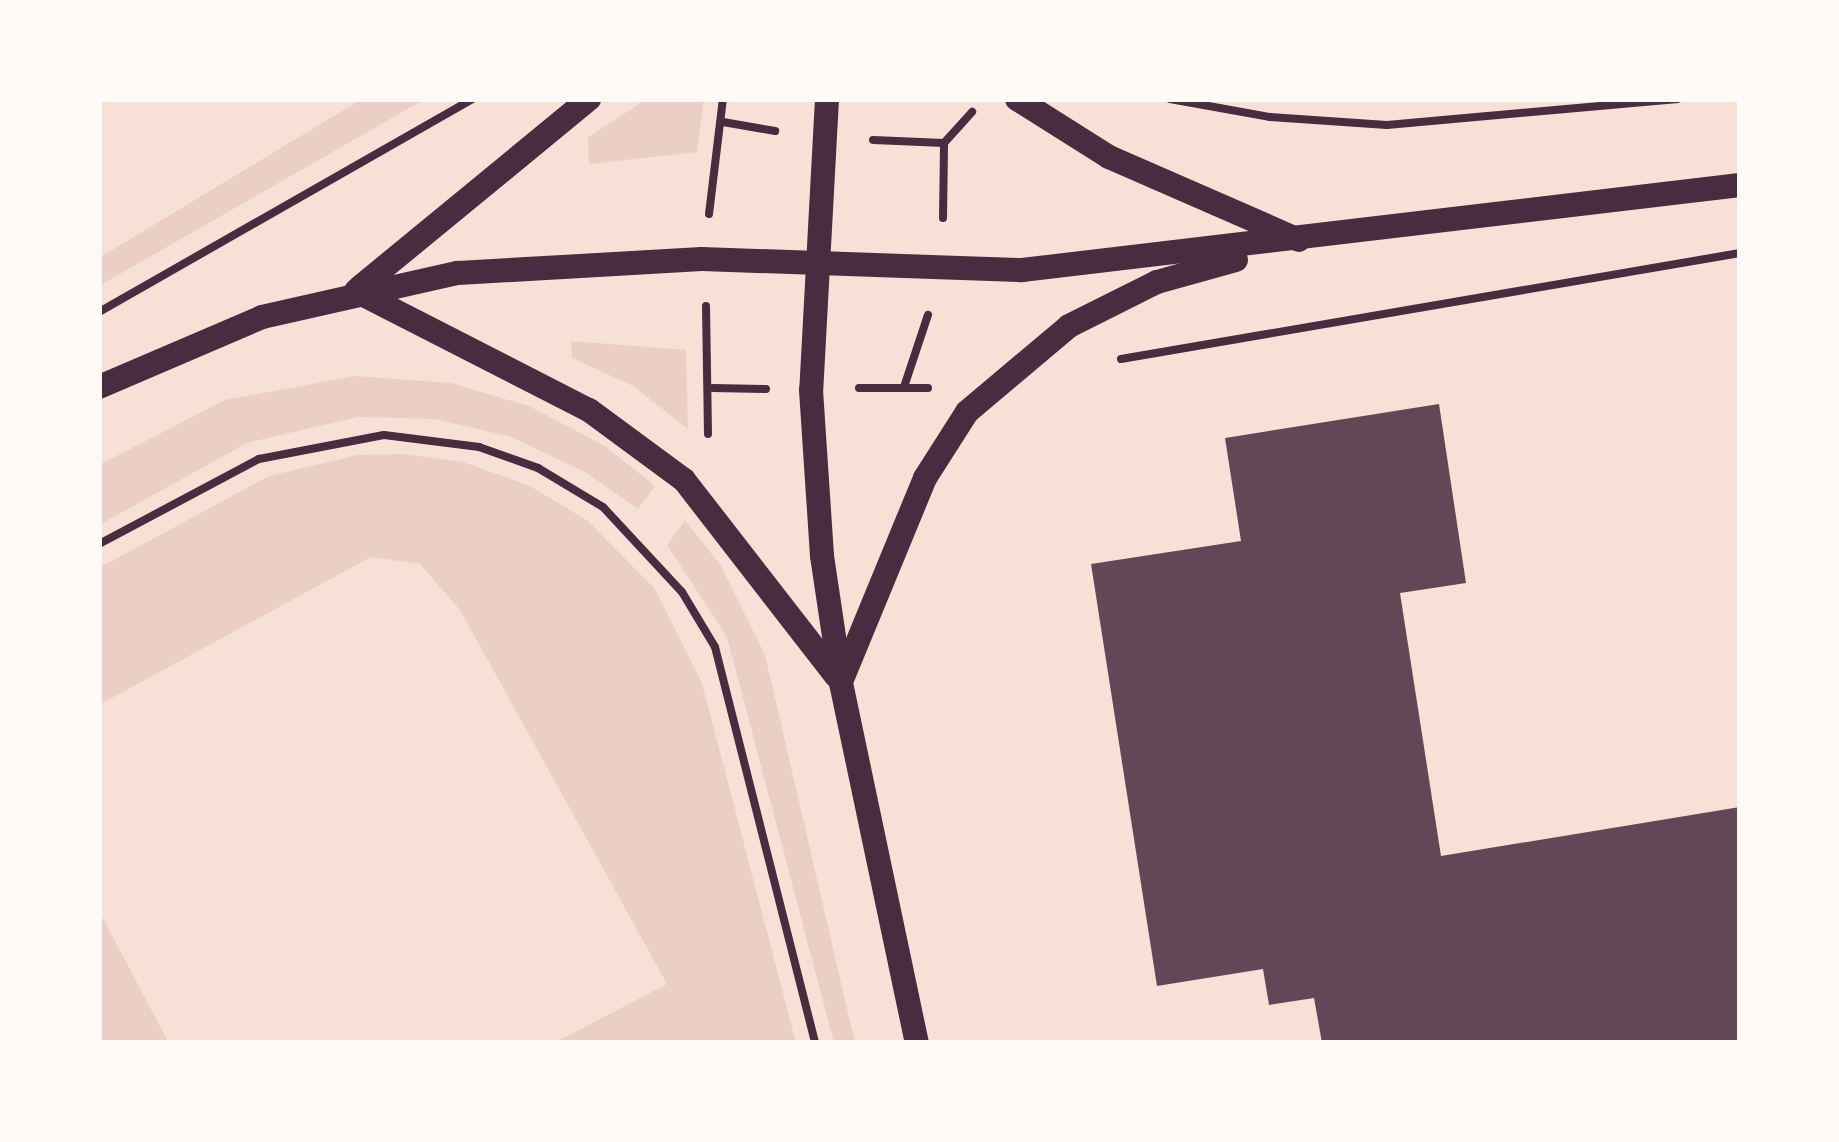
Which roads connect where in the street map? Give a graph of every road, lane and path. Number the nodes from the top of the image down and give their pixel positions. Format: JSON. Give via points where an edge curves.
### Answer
{"nodes":[{"id":1,"x":473,"y":99,"type":"edge"},
{"id":2,"x":589,"y":99,"type":"edge"},
{"id":3,"x":723,"y":99,"type":"edge"},
{"id":4,"x":827,"y":99,"type":"edge"},
{"id":5,"x":1017,"y":99,"type":"edge"},
{"id":6,"x":1170,"y":99,"type":"edge"},
{"id":7,"x":1678,"y":99,"type":"edge"},
{"id":8,"x":1740,"y":185,"type":"edge"},
{"id":9,"x":1301,"y":241,"type":"junction"},
{"id":10,"x":1740,"y":253,"type":"edge"},
{"id":11,"x":702,"y":259,"type":"junction"},
{"id":12,"x":814,"y":265,"type":"junction"},
{"id":13,"x":356,"y":291,"type":"junction"},
{"id":14,"x":99,"y":312,"type":"edge"},
{"id":15,"x":1112,"y":361,"type":"dead end"},
{"id":16,"x":99,"y":386,"type":"edge"},
{"id":17,"x":684,"y":480,"type":"junction"},
{"id":18,"x":642,"y":542,"type":"junction"},
{"id":19,"x":99,"y":544,"type":"edge"},
{"id":20,"x":841,"y":683,"type":"junction"},
{"id":21,"x":815,"y":1043,"type":"edge"},
{"id":22,"x":917,"y":1043,"type":"edge"}],
"edges":[{"from":1,"to":14,"type":"path"},
{"from":2,"to":13,"type":"main road"},
{"from":3,"to":11,"type":"path"},
{"from":4,"to":12,"type":"main road"},
{"from":5,"to":9,"type":"main road","via":[[1109,158]]},
{"from":6,"to":7,"type":"path","via":[[1270,117],[1388,125]]},
{"from":8,"to":9,"type":"main road"},
{"from":9,"to":12,"type":"main road","via":[[1022,269]]},
{"from":9,"to":20,"type":"main road","via":[[1157,283],[1069,326],[967,412],[926,478]]},
{"from":10,"to":15,"type":"path"},
{"from":11,"to":12,"type":"main road"},
{"from":11,"to":13,"type":"main road","via":[[458,273]]},
{"from":11,"to":17,"type":"path","via":[[712,388],[707,445]]},
{"from":12,"to":20,"type":"main road","via":[[812,413]]},
{"from":13,"to":16,"type":"main road","via":[[180,346]]},
{"from":13,"to":17,"type":"main road","via":[[589,410]]},
{"from":17,"to":18,"type":"path"},
{"from":17,"to":20,"type":"main road"},
{"from":18,"to":19,"type":"path","via":[[538,468],[478,447],[384,435],[259,459]]},
{"from":18,"to":21,"type":"path","via":[[715,647]]},
{"from":20,"to":22,"type":"main road"}]}
